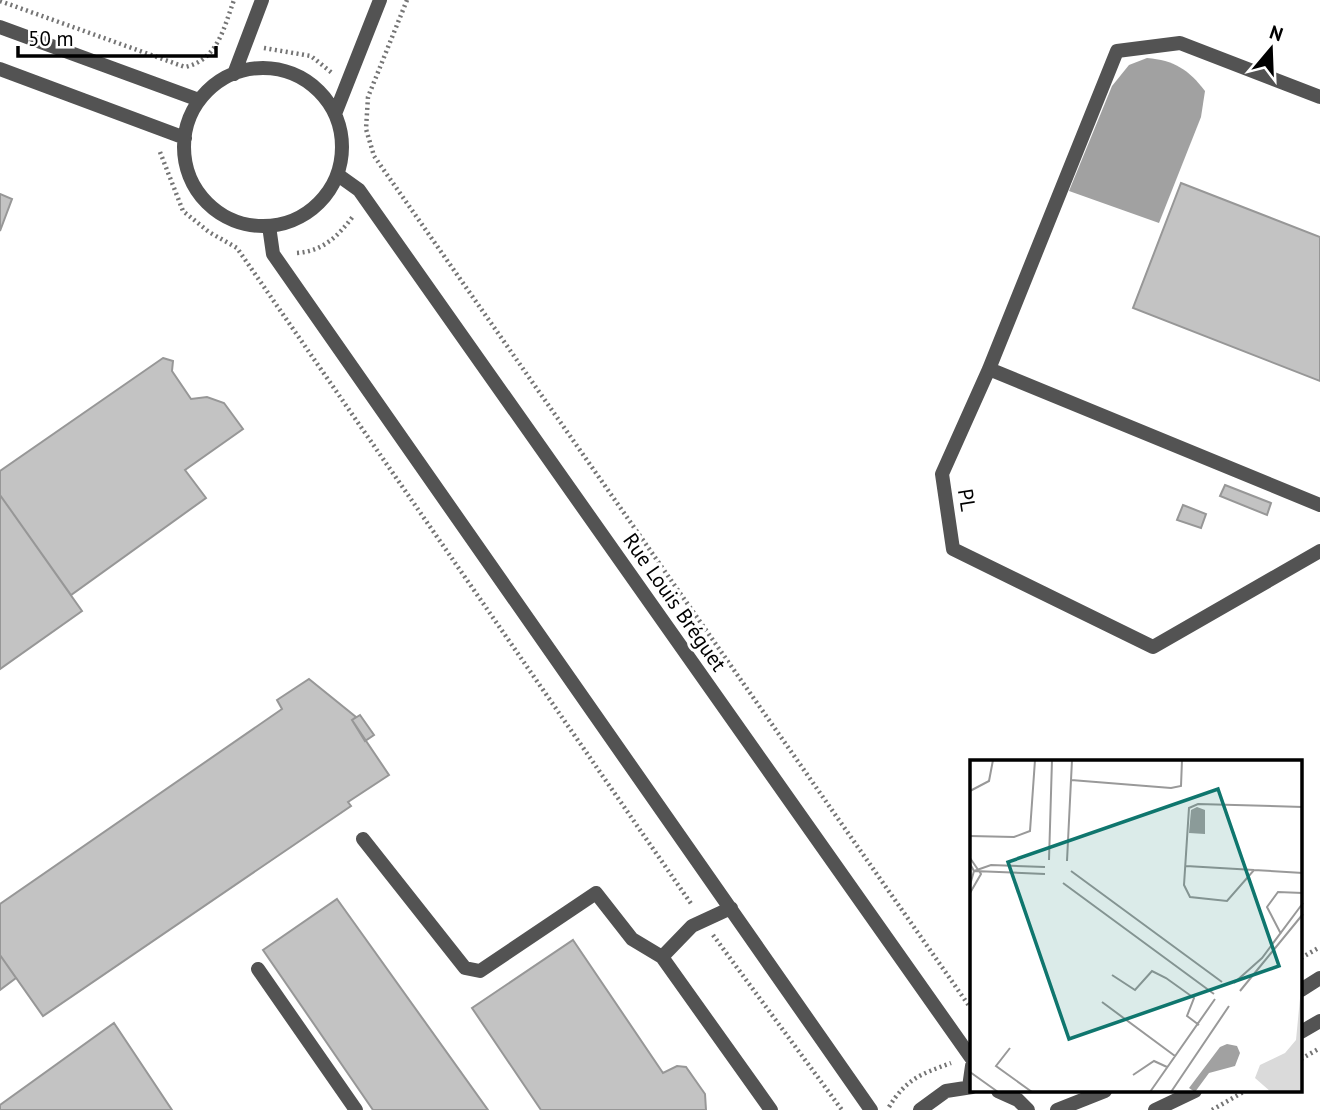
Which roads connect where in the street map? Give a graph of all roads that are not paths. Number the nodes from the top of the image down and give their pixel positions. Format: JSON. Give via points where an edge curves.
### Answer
{"nodes":[{"id":1,"x":262,"y":0,"type":"edge"},
{"id":2,"x":380,"y":0,"type":"edge"},
{"id":3,"x":0,"y":27,"type":"edge"},
{"id":4,"x":0,"y":69,"type":"edge"},
{"id":5,"x":234,"y":74,"type":"junction"},
{"id":6,"x":1320,"y":97,"type":"edge"},
{"id":7,"x":200,"y":100,"type":"junction"},
{"id":8,"x":335,"y":114,"type":"junction"},
{"id":9,"x":184,"y":138,"type":"junction"},
{"id":10,"x":338,"y":175,"type":"junction"},
{"id":11,"x":269,"y":226,"type":"junction"},
{"id":12,"x":989,"y":369,"type":"junction"},
{"id":13,"x":1320,"y":505,"type":"edge"},
{"id":14,"x":1320,"y":551,"type":"edge"},
{"id":15,"x":363,"y":839,"type":"dead end"},
{"id":16,"x":731,"y":908,"type":"junction"},
{"id":17,"x":662,"y":957,"type":"junction"},
{"id":18,"x":258,"y":969,"type":"dead end"},
{"id":19,"x":1320,"y":978,"type":"edge"},
{"id":20,"x":1302,"y":989,"type":"edge"},
{"id":21,"x":1320,"y":1021,"type":"edge"},
{"id":22,"x":1302,"y":1031,"type":"edge"},
{"id":23,"x":970,"y":1060,"type":"edge"},
{"id":24,"x":970,"y":1087,"type":"edge"},
{"id":25,"x":1000,"y":1092,"type":"edge"},
{"id":26,"x":1102,"y":1092,"type":"edge"},
{"id":27,"x":1193,"y":1092,"type":"edge"},
{"id":28,"x":356,"y":1110,"type":"edge"},
{"id":29,"x":771,"y":1110,"type":"edge"},
{"id":30,"x":871,"y":1110,"type":"edge"},
{"id":31,"x":920,"y":1110,"type":"edge"},
{"id":32,"x":1028,"y":1110,"type":"edge"},
{"id":33,"x":1057,"y":1110,"type":"edge"},
{"id":34,"x":1155,"y":1110,"type":"edge"}],
"edges":[{"from":1,"to":5,"type":"street"},
{"from":2,"to":8,"type":"street"},
{"from":3,"to":7,"type":"street"},
{"from":4,"to":9,"type":"street"},
{"from":5,"to":7,"type":"street"},
{"from":5,"to":8,"type":"street","via":[[257,68],[292,75],[322,94]]},
{"from":6,"to":12,"type":"street","via":[[1180,43],[1117,51]]},
{"from":7,"to":9,"type":"street"},
{"from":8,"to":10,"type":"street","via":[[342,136]]},
{"from":9,"to":11,"type":"street","via":[[192,183],[206,202],[224,216]]},
{"from":10,"to":11,"type":"street","via":[[324,199],[308,213]]},
{"from":10,"to":23,"type":"street","name":"Rue Louis Bréguet","via":[[359,190]]},
{"from":11,"to":16,"type":"street","via":[[274,254]]},
{"from":12,"to":13,"type":"street"},
{"from":12,"to":14,"type":"street","name":"PL","via":[[942,474],[953,549],[1153,647]]},
{"from":15,"to":17,"type":"street","via":[[465,968],[480,971],[597,893],[632,939]]},
{"from":16,"to":17,"type":"street","via":[[692,926]]},
{"from":16,"to":30,"type":"street"},
{"from":17,"to":29,"type":"street"},
{"from":18,"to":28,"type":"street"},
{"from":19,"to":20,"type":"street"},
{"from":21,"to":22,"type":"street"},
{"from":24,"to":31,"type":"street","via":[[946,1091]]},
{"from":25,"to":32,"type":"street"},
{"from":26,"to":33,"type":"street"},
{"from":27,"to":34,"type":"street"}]}
